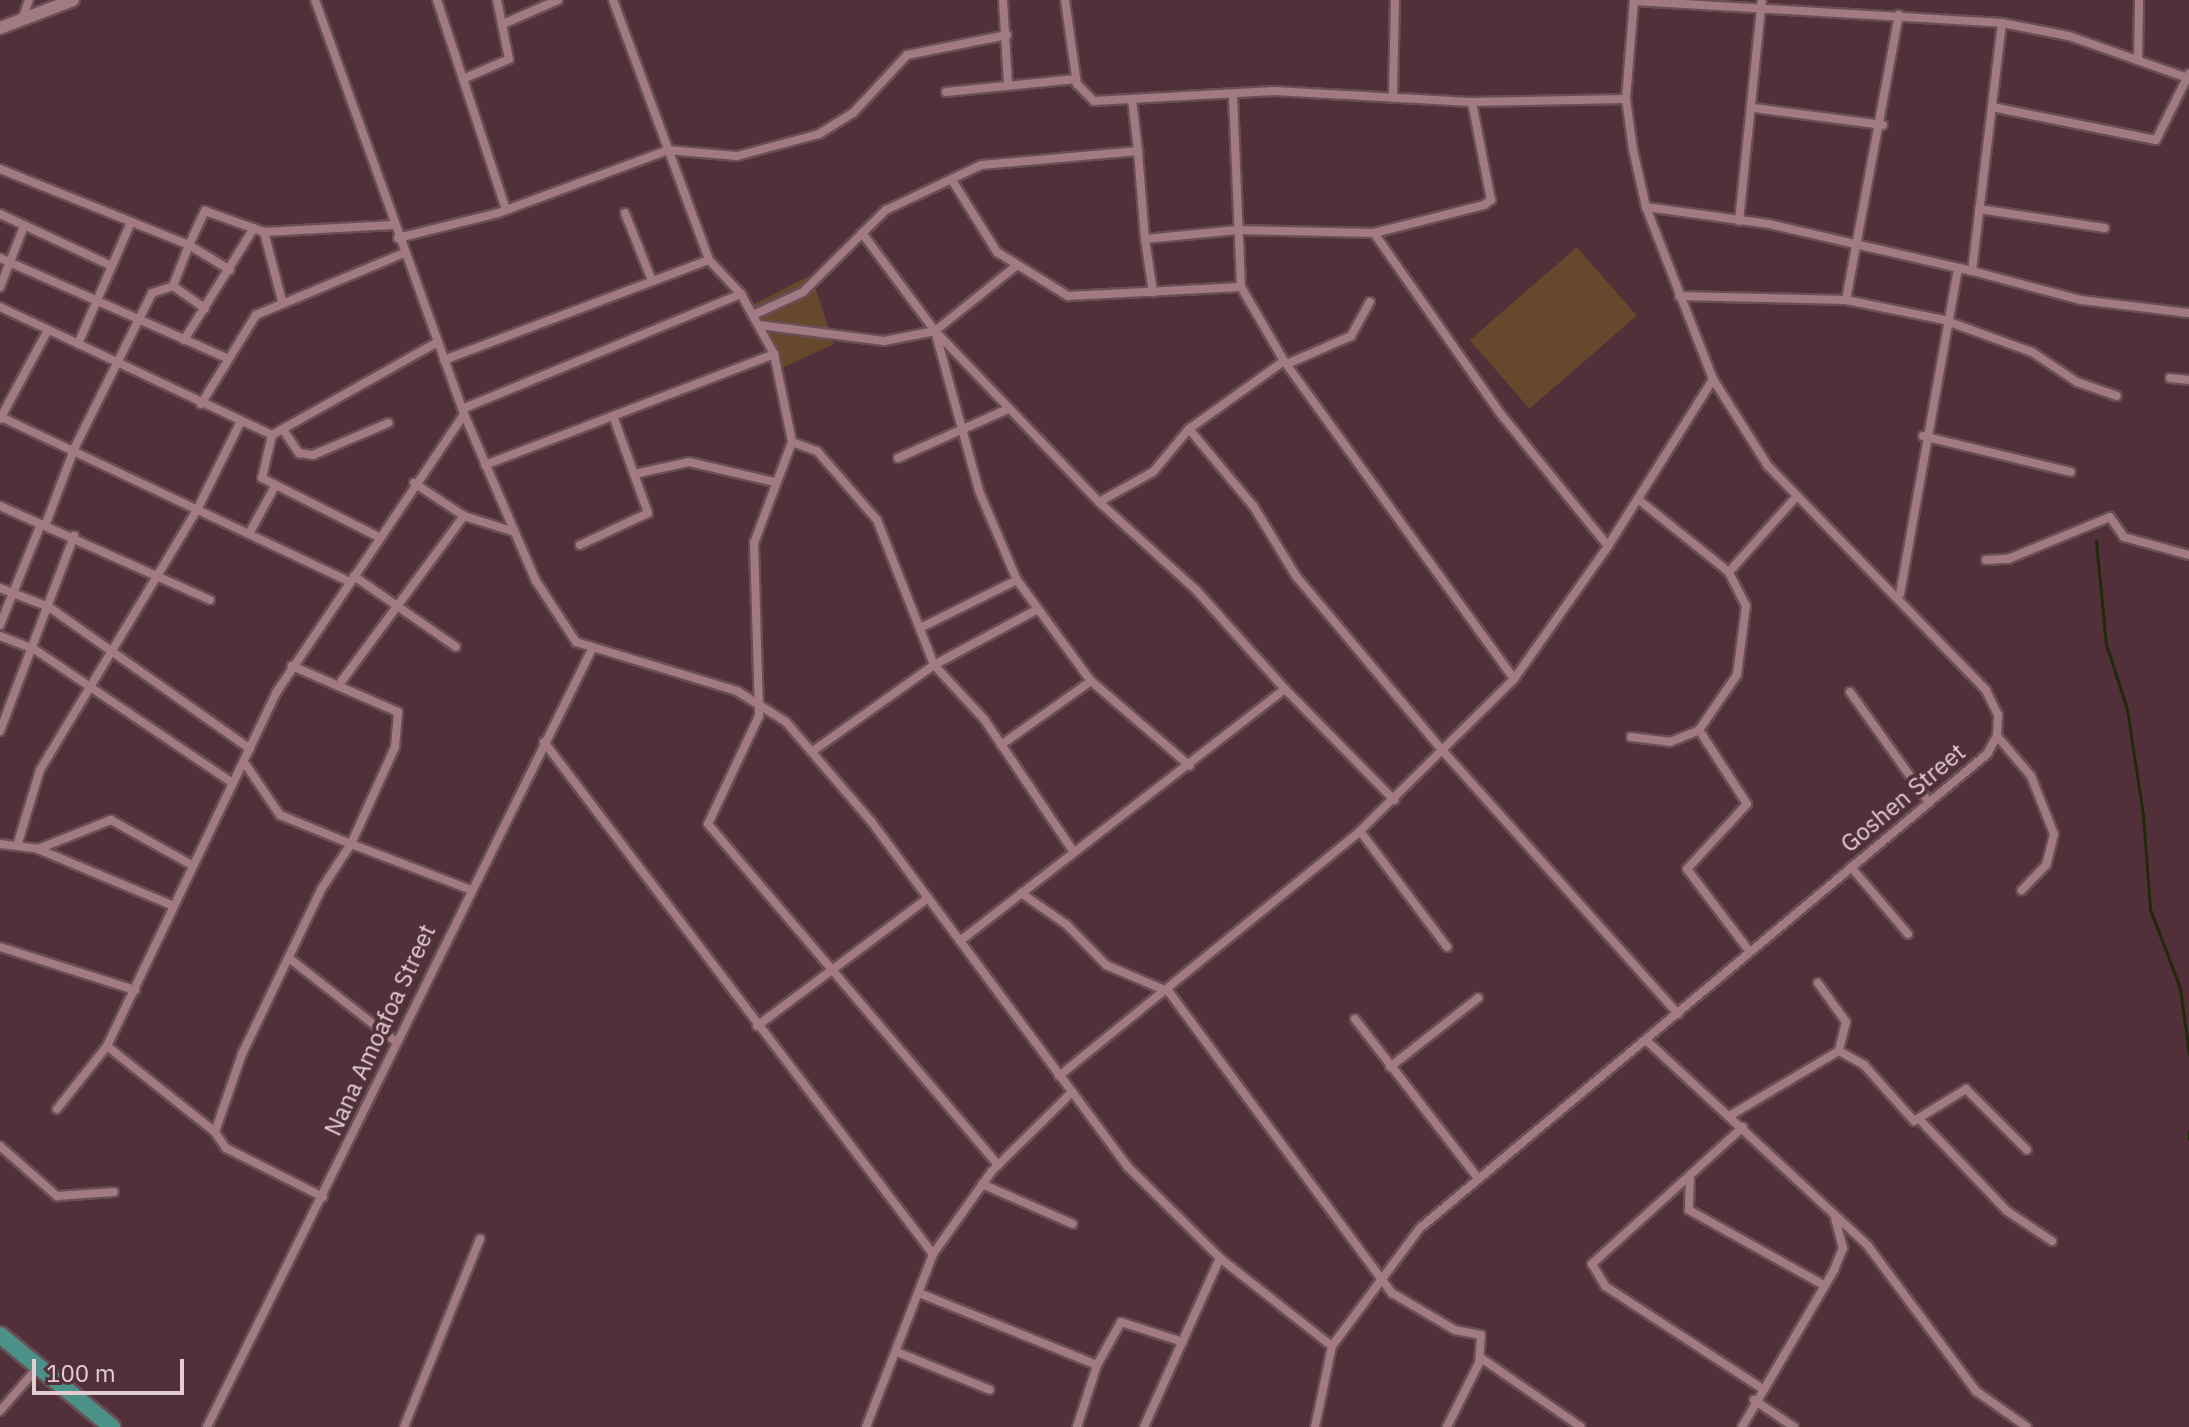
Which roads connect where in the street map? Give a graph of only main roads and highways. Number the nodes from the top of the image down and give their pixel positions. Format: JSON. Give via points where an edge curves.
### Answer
{"nodes":[{"id":1,"x":0,"y":1335,"type":"edge"},
{"id":2,"x":112,"y":1427,"type":"edge"}],
"edges":[{"from":1,"to":2,"type":"highway"}]}
